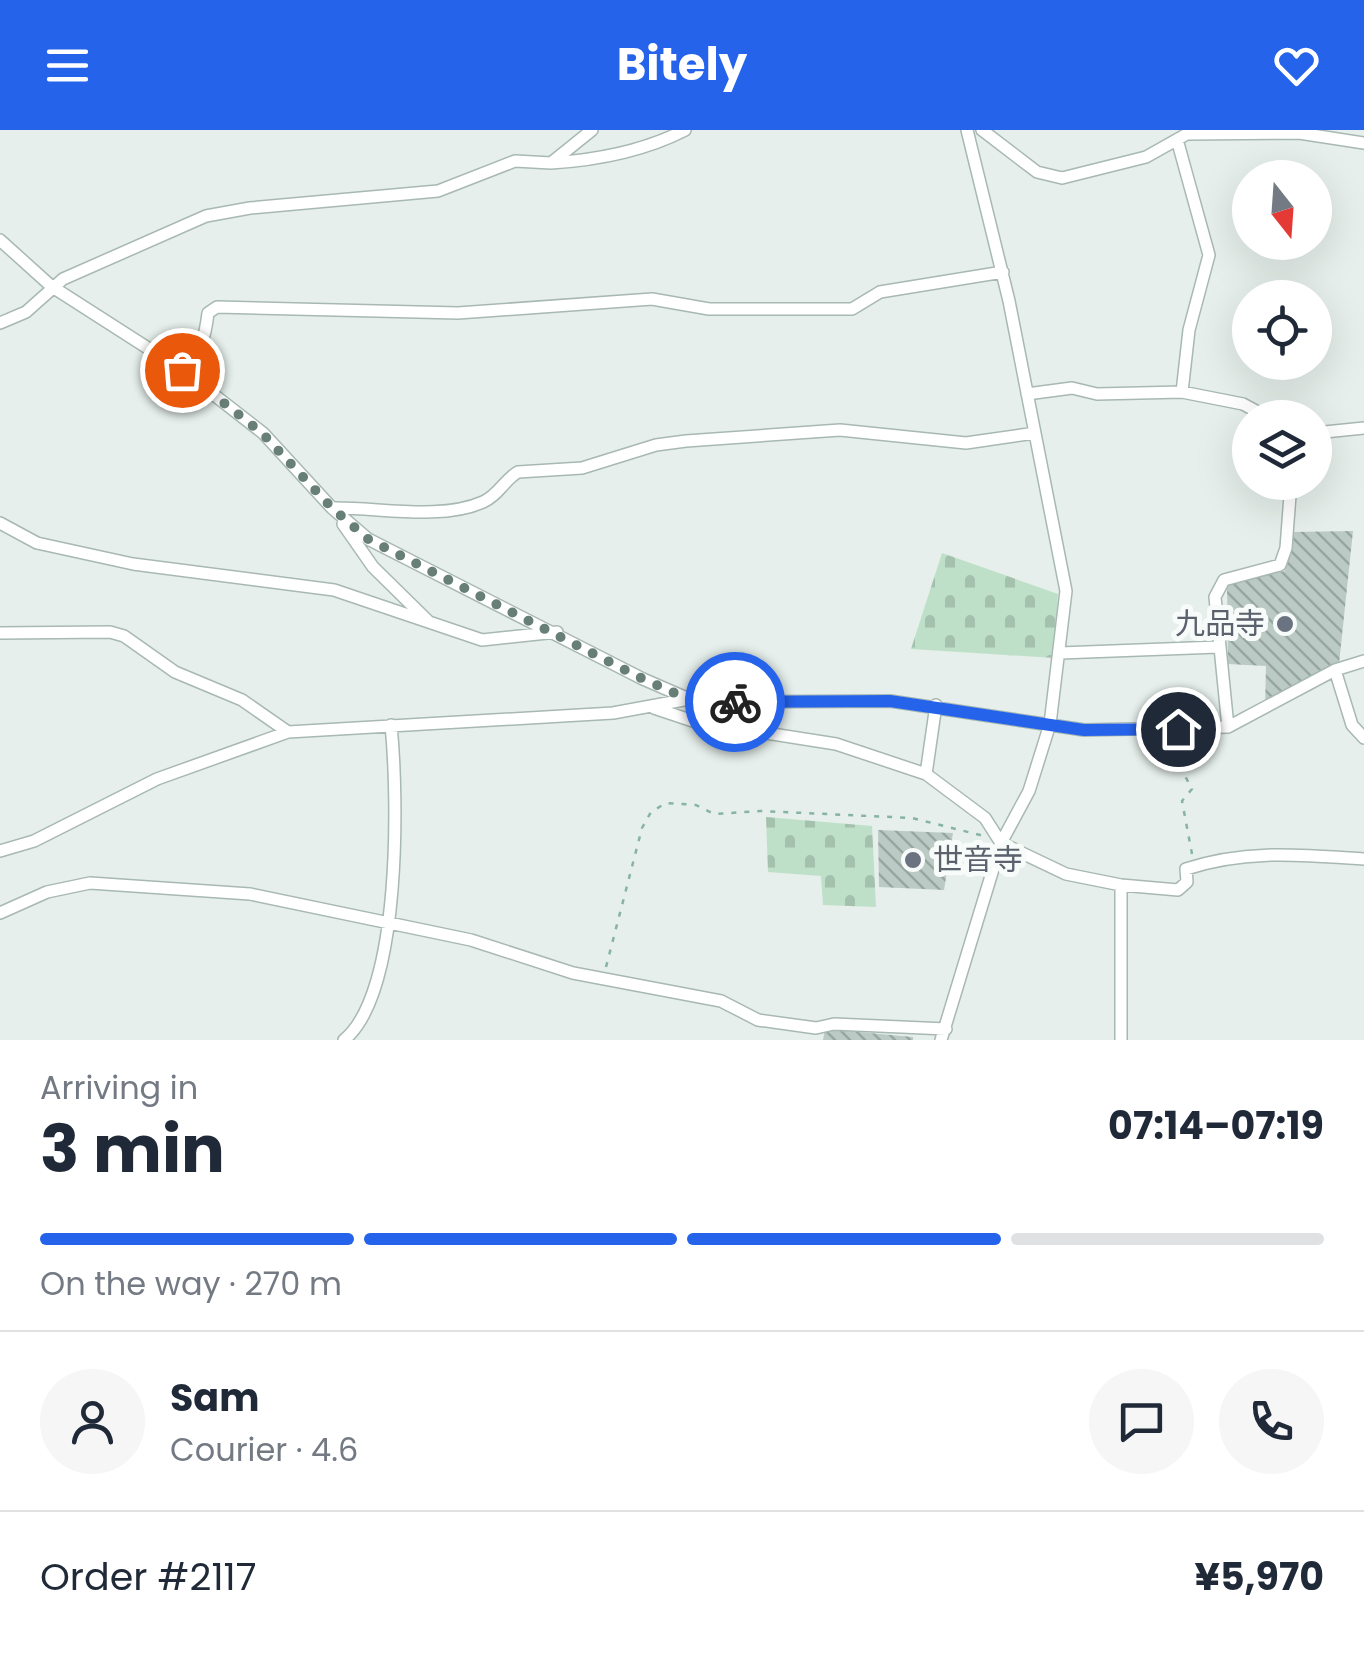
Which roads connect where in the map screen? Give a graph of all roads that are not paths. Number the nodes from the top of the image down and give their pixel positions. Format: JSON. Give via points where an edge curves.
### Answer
{"nodes":[{"id":1,"x":592,"y":130,"type":"edge"},
{"id":2,"x":686,"y":130,"type":"edge"},
{"id":3,"x":967,"y":130,"type":"edge"},
{"id":4,"x":982,"y":130,"type":"edge"},
{"id":5,"x":1184,"y":136,"type":"edge"},
{"id":6,"x":1364,"y":143,"type":"edge"},
{"id":7,"x":551,"y":163,"type":"junction"},
{"id":8,"x":0,"y":240,"type":"edge"},
{"id":9,"x":1003,"y":272,"type":"junction"},
{"id":10,"x":51,"y":286,"type":"junction"},
{"id":11,"x":0,"y":323,"type":"edge"},
{"id":12,"x":182,"y":370,"type":"junction"},
{"id":13,"x":1182,"y":392,"type":"junction"},
{"id":14,"x":1026,"y":394,"type":"junction"},
{"id":15,"x":1232,"y":402,"type":"edge"},
{"id":16,"x":1364,"y":428,"type":"edge"},
{"id":17,"x":1332,"y":431,"type":"edge"},
{"id":18,"x":1035,"y":434,"type":"junction"},
{"id":19,"x":1290,"y":500,"type":"edge"},
{"id":20,"x":332,"y":508,"type":"junction"},
{"id":21,"x":0,"y":523,"type":"edge"},
{"id":22,"x":428,"y":621,"type":"junction"},
{"id":23,"x":558,"y":632,"type":"junction"},
{"id":24,"x":0,"y":633,"type":"edge"},
{"id":25,"x":1218,"y":647,"type":"junction"},
{"id":26,"x":1060,"y":652,"type":"junction"},
{"id":27,"x":1364,"y":661,"type":"edge"},
{"id":28,"x":1335,"y":670,"type":"junction"},
{"id":29,"x":688,"y":699,"type":"junction"},
{"id":30,"x":650,"y":706,"type":"junction"},
{"id":31,"x":936,"y":706,"type":"junction"},
{"id":32,"x":390,"y":724,"type":"junction"},
{"id":33,"x":1050,"y":724,"type":"junction"},
{"id":34,"x":1228,"y":727,"type":"junction"},
{"id":35,"x":288,"y":732,"type":"junction"},
{"id":36,"x":1364,"y":738,"type":"edge"},
{"id":37,"x":926,"y":774,"type":"junction"},
{"id":38,"x":1001,"y":842,"type":"junction"},
{"id":39,"x":0,"y":851,"type":"edge"},
{"id":40,"x":1364,"y":859,"type":"edge"},
{"id":41,"x":1121,"y":886,"type":"junction"},
{"id":42,"x":0,"y":913,"type":"edge"},
{"id":43,"x":388,"y":921,"type":"junction"},
{"id":44,"x":944,"y":1034,"type":"edge"},
{"id":45,"x":344,"y":1040,"type":"edge"},
{"id":46,"x":1121,"y":1040,"type":"edge"}],
"edges":[{"from":1,"to":7,"type":"street"},
{"from":2,"to":7,"type":"street","via":[[660,143]]},
{"from":3,"to":9,"type":"street"},
{"from":4,"to":5,"type":"street","via":[[1038,172],[1062,178],[1146,157]]},
{"from":5,"to":6,"type":"street","via":[[1298,133]]},
{"from":5,"to":13,"type":"street","via":[[1209,255],[1189,330]]},
{"from":7,"to":10,"type":"street","via":[[515,161],[438,190],[206,216]]},
{"from":8,"to":10,"type":"street"},
{"from":9,"to":12,"type":"street","via":[[880,292],[852,309],[708,309],[652,299],[458,313],[217,307],[208,313],[205,342]]},
{"from":9,"to":14,"type":"street"},
{"from":10,"to":11,"type":"street","via":[[26,312]]},
{"from":10,"to":12,"type":"street"},
{"from":12,"to":20,"type":"street","via":[[262,433]]},
{"from":13,"to":14,"type":"street","via":[[1097,394],[1072,388]]},
{"from":13,"to":15,"type":"street"},
{"from":14,"to":18,"type":"street"},
{"from":16,"to":17,"type":"street"},
{"from":18,"to":20,"type":"street","via":[[966,443],[840,430],[686,441],[582,468],[518,472],[480,504],[446,510]]},
{"from":18,"to":26,"type":"street","via":[[1066,591]]},
{"from":19,"to":25,"type":"street","via":[[1280,565],[1224,580],[1215,597]]},
{"from":20,"to":22,"type":"street","via":[[373,567]]},
{"from":20,"to":23,"type":"street","via":[[368,539]]},
{"from":21,"to":22,"type":"street","via":[[38,542],[192,573],[334,590]]},
{"from":22,"to":23,"type":"street","via":[[482,640]]},
{"from":23,"to":29,"type":"street"},
{"from":24,"to":35,"type":"street","via":[[124,636],[175,672],[242,700]]},
{"from":25,"to":26,"type":"street"},
{"from":25,"to":34,"type":"street"},
{"from":26,"to":33,"type":"street"},
{"from":27,"to":28,"type":"street"},
{"from":28,"to":34,"type":"street"},
{"from":28,"to":36,"type":"street","via":[[1352,724]]},
{"from":29,"to":30,"type":"street"},
{"from":29,"to":31,"type":"street"},
{"from":30,"to":32,"type":"street"},
{"from":30,"to":37,"type":"street","via":[[696,722],[836,744]]},
{"from":31,"to":33,"type":"street"},
{"from":31,"to":37,"type":"street"},
{"from":32,"to":35,"type":"street"},
{"from":32,"to":43,"type":"street","via":[[398,861]]},
{"from":33,"to":34,"type":"street","via":[[1113,731]]},
{"from":33,"to":38,"type":"street","via":[[1029,791]]},
{"from":35,"to":39,"type":"street","via":[[156,780]]},
{"from":37,"to":38,"type":"street","via":[[985,818]]},
{"from":38,"to":41,"type":"street","via":[[1066,874]]},
{"from":38,"to":44,"type":"street"},
{"from":40,"to":41,"type":"street","via":[[1260,852],[1186,868],[1187,882],[1178,890]]},
{"from":41,"to":46,"type":"street"},
{"from":42,"to":43,"type":"street","via":[[90,882],[250,894]]},
{"from":43,"to":44,"type":"street","via":[[560,970],[721,1001],[758,1020]]},
{"from":43,"to":45,"type":"street","via":[[373,986],[354,1032]]}]}
